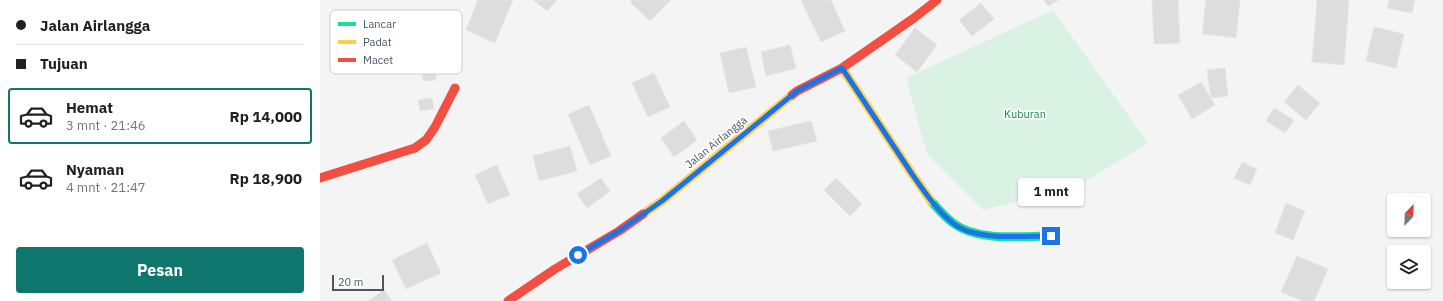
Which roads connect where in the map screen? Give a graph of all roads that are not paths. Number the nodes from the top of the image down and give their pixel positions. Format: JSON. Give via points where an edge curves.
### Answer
{"nodes":[{"id":1,"x":937,"y":0,"type":"edge"},
{"id":2,"x":842,"y":68,"type":"junction"},
{"id":3,"x":454,"y":88,"type":"dead end"},
{"id":4,"x":320,"y":178,"type":"edge"},
{"id":5,"x":1051,"y":236,"type":"dead end"},
{"id":6,"x":508,"y":301,"type":"edge"}],
"edges":[{"from":1,"to":2,"type":"street","name":"Jalan Airlangga"},
{"from":2,"to":5,"type":"street","via":[[924,191],[955,224],[986,236]]},
{"from":2,"to":6,"type":"street","name":"Jalan Airlangga","via":[[797,91],[662,201],[619,231],[555,268]]},
{"from":3,"to":4,"type":"street","via":[[435,127],[426,140],[415,148]]}]}
